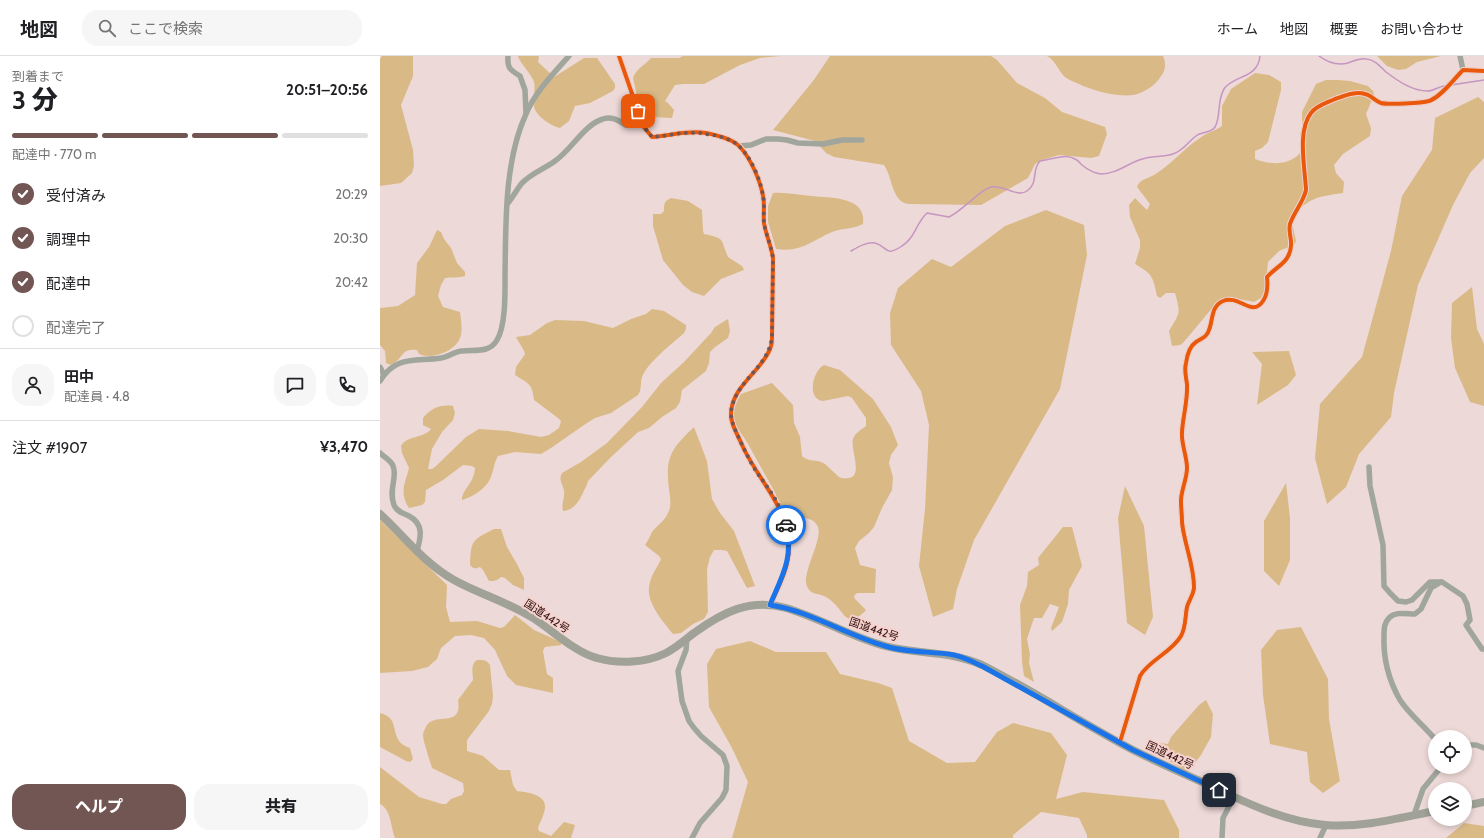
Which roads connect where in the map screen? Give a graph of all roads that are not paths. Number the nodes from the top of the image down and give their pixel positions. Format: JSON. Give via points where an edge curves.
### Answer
{"nodes":[{"id":1,"x":508,"y":56,"type":"edge"},
{"id":2,"x":570,"y":56,"type":"edge"},
{"id":3,"x":619,"y":56,"type":"edge"},
{"id":4,"x":1460,"y":56,"type":"edge"},
{"id":5,"x":1463,"y":70,"type":"junction"},
{"id":6,"x":1484,"y":71,"type":"edge"},
{"id":7,"x":526,"y":113,"type":"junction"},
{"id":8,"x":639,"y":121,"type":"junction"},
{"id":9,"x":862,"y":140,"type":"dead end"},
{"id":10,"x":739,"y":146,"type":"junction"},
{"id":11,"x":507,"y":204,"type":"junction"},
{"id":12,"x":380,"y":367,"type":"edge"},
{"id":13,"x":384,"y":375,"type":"junction"},
{"id":14,"x":380,"y":381,"type":"edge"},
{"id":15,"x":380,"y":453,"type":"edge"},
{"id":16,"x":1369,"y":467,"type":"dead end"},
{"id":17,"x":380,"y":514,"type":"edge"},
{"id":18,"x":416,"y":551,"type":"junction"},
{"id":19,"x":1442,"y":582,"type":"junction"},
{"id":20,"x":770,"y":605,"type":"junction"},
{"id":21,"x":687,"y":638,"type":"junction"},
{"id":22,"x":1484,"y":649,"type":"edge"},
{"id":23,"x":1428,"y":731,"type":"edge"},
{"id":24,"x":1120,"y":742,"type":"junction"},
{"id":25,"x":1472,"y":745,"type":"edge"},
{"id":26,"x":1484,"y":748,"type":"edge"},
{"id":27,"x":1436,"y":774,"type":"edge"},
{"id":28,"x":1234,"y":797,"type":"junction"},
{"id":29,"x":1484,"y":802,"type":"edge"},
{"id":30,"x":1472,"y":805,"type":"edge"},
{"id":31,"x":1428,"y":812,"type":"edge"},
{"id":32,"x":1414,"y":815,"type":"junction"},
{"id":33,"x":1326,"y":825,"type":"junction"},
{"id":34,"x":692,"y":838,"type":"edge"},
{"id":35,"x":1222,"y":838,"type":"edge"},
{"id":36,"x":1320,"y":838,"type":"edge"}],
"edges":[{"from":1,"to":7,"type":"street","via":[[507,65],[510,70],[520,76]]},
{"from":2,"to":7,"type":"street","via":[[541,89]]},
{"from":3,"to":8,"type":"street"},
{"from":4,"to":5,"type":"street"},
{"from":5,"to":6,"type":"street"},
{"from":5,"to":24,"type":"street","via":[[1437,97],[1429,101],[1381,103],[1365,94],[1355,93],[1318,107],[1312,112],[1306,123],[1303,139],[1306,190],[1289,227],[1292,245],[1289,256],[1267,278],[1268,288],[1260,306],[1249,307],[1232,299],[1219,303],[1213,312],[1206,336],[1195,342],[1190,349],[1186,363],[1186,399],[1182,433],[1187,468],[1181,500],[1194,588],[1180,638],[1167,652],[1143,670],[1140,676]]},
{"from":7,"to":11,"type":"street","via":[[517,136]]},
{"from":8,"to":10,"type":"street","via":[[652,137],[678,133],[705,133]]},
{"from":8,"to":11,"type":"street","via":[[626,125],[615,118],[599,120],[556,161],[532,174]]},
{"from":9,"to":10,"type":"street","via":[[842,140],[823,144],[766,139],[751,145]]},
{"from":10,"to":20,"type":"street","via":[[760,182],[764,197],[764,222],[773,258],[771,348],[739,390],[731,414],[746,452],[786,520],[789,536],[787,564]]},
{"from":11,"to":13,"type":"street","via":[[505,308],[500,334],[496,341],[484,350],[461,351],[443,358],[400,362]]},
{"from":12,"to":13,"type":"street"},
{"from":13,"to":14,"type":"street"},
{"from":15,"to":18,"type":"street","via":[[393,466],[391,491],[395,507],[413,519],[419,527],[421,539]]},
{"from":16,"to":19,"type":"street","via":[[1370,486],[1383,545],[1384,586],[1398,601],[1406,602],[1412,600],[1430,582]]},
{"from":17,"to":18,"type":"highway","name":"国道442号"},
{"from":18,"to":21,"type":"highway","name":"国道442号","via":[[454,580],[530,616],[589,656],[609,661],[643,660],[667,652]]},
{"from":19,"to":22,"type":"street","via":[[1463,596],[1470,620],[1466,625]]},
{"from":19,"to":23,"type":"street","via":[[1430,588],[1421,609],[1415,614],[1400,613],[1389,617],[1384,624],[1383,647],[1389,678],[1401,701]]},
{"from":20,"to":21,"type":"highway","name":"国道442号","via":[[749,606],[725,613]]},
{"from":20,"to":24,"type":"highway","name":"国道442号","via":[[801,613],[887,647],[954,655],[967,659]]},
{"from":21,"to":34,"type":"street","via":[[686,650],[678,670],[682,701],[691,724],[723,756],[727,766],[726,790],[700,823]]},
{"from":24,"to":28,"type":"highway","name":"国道442号"},
{"from":25,"to":26,"type":"street"},
{"from":27,"to":32,"type":"street","via":[[1423,789]]},
{"from":28,"to":33,"type":"highway","name":"国道442号","via":[[1292,819]]},
{"from":28,"to":35,"type":"street","via":[[1223,818]]},
{"from":29,"to":30,"type":"highway"},
{"from":31,"to":32,"type":"highway","name":"国道442号"},
{"from":32,"to":33,"type":"highway","name":"国道442号","via":[[1365,824]]},
{"from":33,"to":36,"type":"street"}]}
